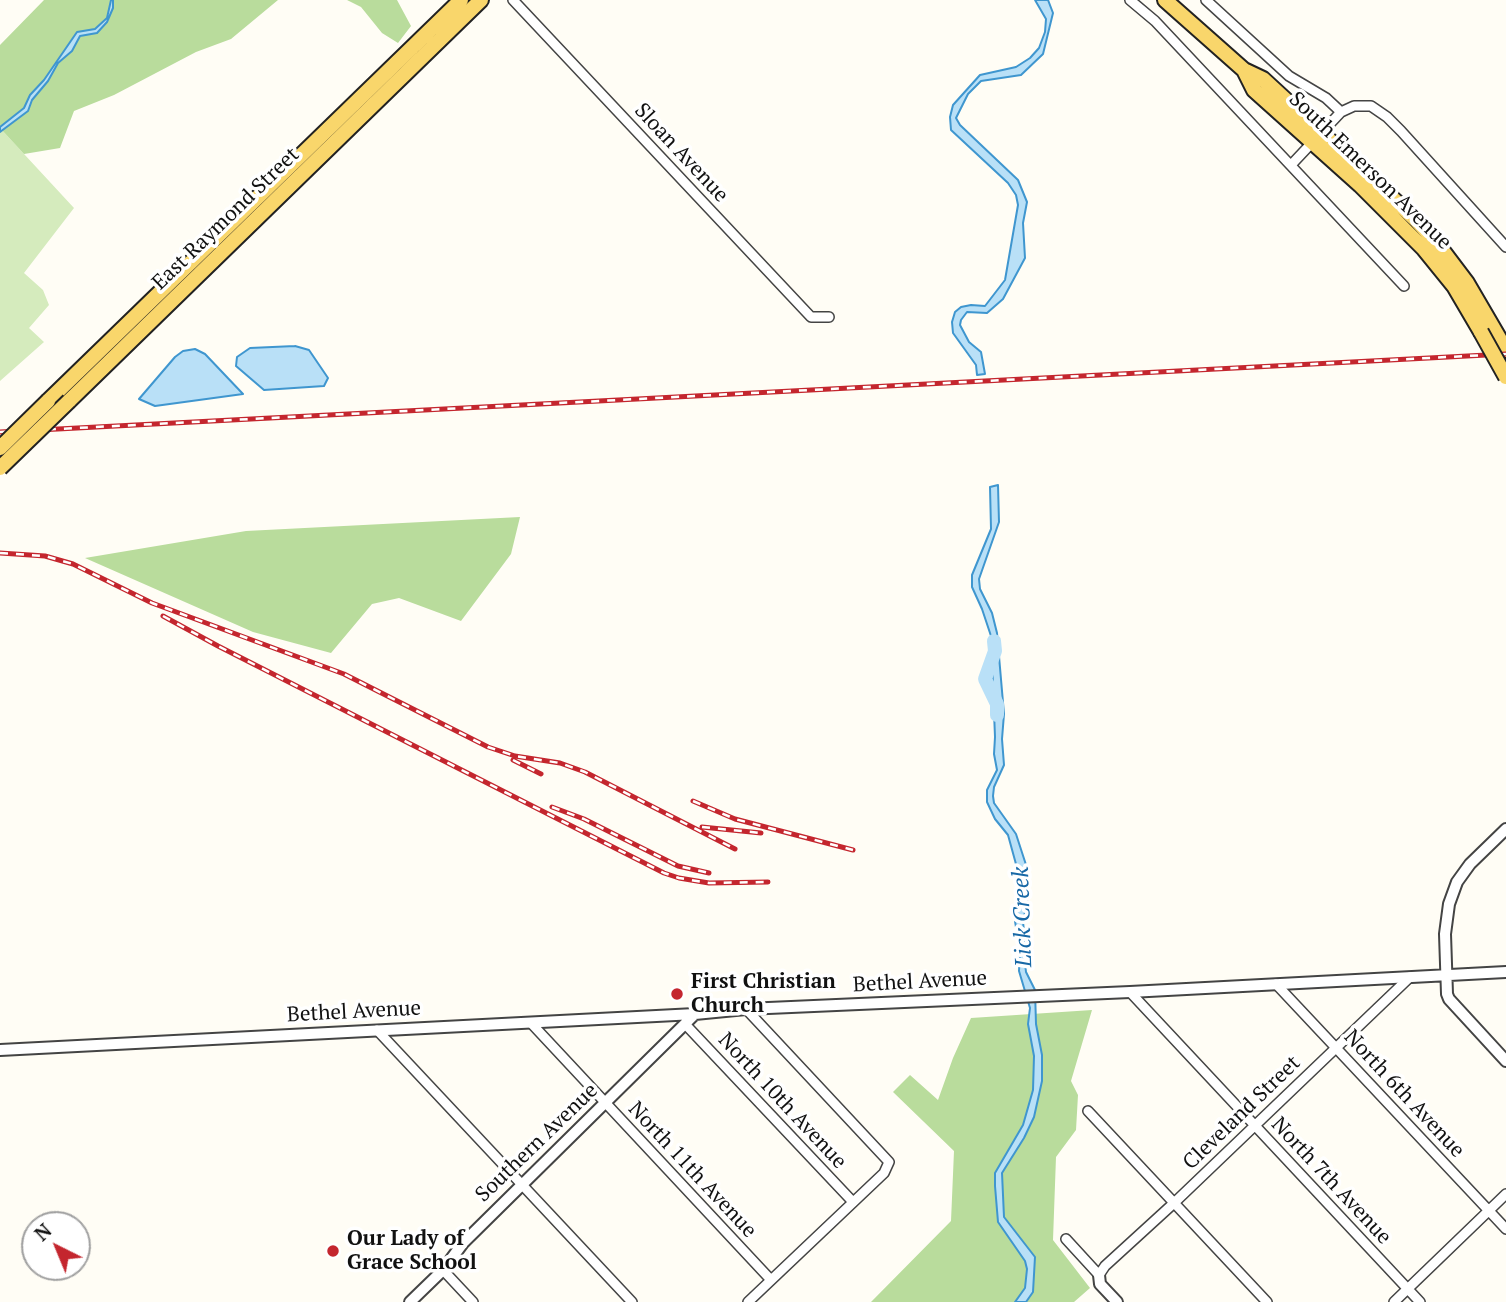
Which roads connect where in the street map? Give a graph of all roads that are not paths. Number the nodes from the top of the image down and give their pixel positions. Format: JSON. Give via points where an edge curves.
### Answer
{"nodes":[{"id":1,"x":461,"y":0,"type":"edge"},
{"id":2,"x":481,"y":0,"type":"edge"},
{"id":3,"x":513,"y":0,"type":"edge"},
{"id":4,"x":1130,"y":0,"type":"edge"},
{"id":5,"x":1164,"y":0,"type":"edge"},
{"id":6,"x":1206,"y":0,"type":"edge"},
{"id":7,"x":1341,"y":112,"type":"junction"},
{"id":8,"x":1316,"y":137,"type":"junction"},
{"id":9,"x":1291,"y":165,"type":"junction"},
{"id":10,"x":262,"y":204,"type":"junction"},
{"id":11,"x":1502,"y":235,"type":"edge"},
{"id":12,"x":1506,"y":247,"type":"edge"},
{"id":13,"x":1404,"y":286,"type":"dead end"},
{"id":14,"x":829,"y":317,"type":"dead end"},
{"id":15,"x":1488,"y":331,"type":"junction"},
{"id":16,"x":1506,"y":350,"type":"edge"},
{"id":17,"x":1506,"y":377,"type":"edge"},
{"id":18,"x":0,"y":448,"type":"edge"},
{"id":19,"x":0,"y":468,"type":"edge"},
{"id":20,"x":1506,"y":829,"type":"edge"},
{"id":21,"x":1506,"y":972,"type":"edge"},
{"id":22,"x":1446,"y":975,"type":"junction"},
{"id":23,"x":1410,"y":977,"type":"junction"},
{"id":24,"x":1276,"y":984,"type":"junction"},
{"id":25,"x":1130,"y":992,"type":"junction"},
{"id":26,"x":746,"y":1009,"type":"junction"},
{"id":27,"x":695,"y":1014,"type":"junction"},
{"id":28,"x":531,"y":1023,"type":"junction"},
{"id":29,"x":685,"y":1024,"type":"junction"},
{"id":30,"x":377,"y":1030,"type":"junction"},
{"id":31,"x":1335,"y":1048,"type":"junction"},
{"id":32,"x":0,"y":1050,"type":"edge"},
{"id":33,"x":1506,"y":1061,"type":"edge"},
{"id":34,"x":605,"y":1103,"type":"junction"},
{"id":35,"x":1088,"y":1111,"type":"dead end"},
{"id":36,"x":1254,"y":1125,"type":"junction"},
{"id":37,"x":522,"y":1184,"type":"junction"},
{"id":38,"x":1506,"y":1194,"type":"edge"},
{"id":39,"x":853,"y":1202,"type":"junction"},
{"id":40,"x":1174,"y":1203,"type":"junction"},
{"id":41,"x":1489,"y":1210,"type":"junction"},
{"id":42,"x":1506,"y":1229,"type":"edge"},
{"id":43,"x":1066,"y":1239,"type":"dead end"},
{"id":44,"x":443,"y":1270,"type":"junction"},
{"id":45,"x":1098,"y":1275,"type":"junction"},
{"id":46,"x":771,"y":1280,"type":"junction"},
{"id":47,"x":1408,"y":1289,"type":"junction"},
{"id":48,"x":410,"y":1302,"type":"edge"},
{"id":49,"x":473,"y":1302,"type":"edge"},
{"id":50,"x":632,"y":1302,"type":"edge"},
{"id":51,"x":748,"y":1302,"type":"edge"},
{"id":52,"x":1117,"y":1302,"type":"edge"},
{"id":53,"x":1267,"y":1302,"type":"edge"},
{"id":54,"x":1394,"y":1302,"type":"edge"},
{"id":55,"x":1420,"y":1302,"type":"edge"}],
"edges":[{"from":1,"to":10,"type":"main road","name":"East Raymond Street"},
{"from":2,"to":10,"type":"main road","name":"East Raymond Street"},
{"from":3,"to":14,"type":"street","name":"Sloan Avenue","via":[[811,317]]},
{"from":4,"to":9,"type":"street"},
{"from":5,"to":8,"type":"main road","name":"South Emerson Avenue","via":[[1244,71],[1254,90]]},
{"from":6,"to":7,"type":"street","name":"South Emerson Avenue","via":[[1289,76]]},
{"from":7,"to":8,"type":"street"},
{"from":7,"to":11,"type":"street","via":[[1364,104],[1379,110]]},
{"from":8,"to":9,"type":"street"},
{"from":8,"to":15,"type":"main road","name":"South Emerson Avenue","via":[[1424,249]]},
{"from":9,"to":13,"type":"street"},
{"from":10,"to":18,"type":"main road","name":"East Raymond Street","bridge":true},
{"from":10,"to":19,"type":"main road","name":"East Raymond Street","bridge":true},
{"from":11,"to":12,"type":"street"},
{"from":15,"to":16,"type":"main road","name":"South Emerson Avenue"},
{"from":15,"to":17,"type":"main road","name":"South Emerson Avenue","bridge":true},
{"from":20,"to":22,"type":"street","via":[[1466,868],[1453,890],[1446,924]]},
{"from":21,"to":22,"type":"street","name":"Bethel Avenue"},
{"from":22,"to":23,"type":"street","name":"Bethel Avenue"},
{"from":22,"to":33,"type":"street","via":[[1450,1001]]},
{"from":23,"to":24,"type":"street","name":"Bethel Avenue"},
{"from":23,"to":31,"type":"street","name":"Cleveland Street"},
{"from":24,"to":25,"type":"street","name":"Bethel Avenue"},
{"from":24,"to":31,"type":"street","name":"North 6th Avenue"},
{"from":25,"to":26,"type":"street","name":"Bethel Avenue"},
{"from":25,"to":36,"type":"street","name":"North 7th Avenue"},
{"from":26,"to":27,"type":"street","name":"Bethel Avenue"},
{"from":26,"to":39,"type":"street","via":[[889,1162],[884,1173]]},
{"from":27,"to":28,"type":"street","name":"Bethel Avenue"},
{"from":27,"to":29,"type":"street","name":"Southern Avenue"},
{"from":28,"to":30,"type":"street","name":"Bethel Avenue"},
{"from":28,"to":34,"type":"street","name":"North 11th Avenue"},
{"from":29,"to":34,"type":"street","name":"Southern Avenue"},
{"from":29,"to":39,"type":"street","name":"North 10th Avenue"},
{"from":30,"to":32,"type":"street","name":"Bethel Avenue"},
{"from":30,"to":37,"type":"street"},
{"from":31,"to":36,"type":"street","name":"Cleveland Street"},
{"from":31,"to":41,"type":"street","name":"North 6th Avenue"},
{"from":34,"to":37,"type":"street","name":"Southern Avenue"},
{"from":34,"to":46,"type":"street","name":"North 11th Avenue"},
{"from":35,"to":40,"type":"street"},
{"from":36,"to":40,"type":"street","name":"Cleveland Street"},
{"from":36,"to":47,"type":"street","name":"North 7th Avenue"},
{"from":37,"to":44,"type":"street","name":"Southern Avenue","via":[[463,1243]]},
{"from":37,"to":50,"type":"street"},
{"from":38,"to":41,"type":"street"},
{"from":39,"to":46,"type":"street"},
{"from":40,"to":45,"type":"street","name":"Cleveland Street"},
{"from":40,"to":53,"type":"street"},
{"from":41,"to":42,"type":"street","name":"North 6th Avenue"},
{"from":41,"to":47,"type":"street"},
{"from":43,"to":45,"type":"street"},
{"from":44,"to":48,"type":"street","name":"Southern Avenue"},
{"from":44,"to":49,"type":"street"},
{"from":45,"to":52,"type":"street","via":[[1100,1284]]},
{"from":46,"to":51,"type":"street"},
{"from":47,"to":54,"type":"street"},
{"from":47,"to":55,"type":"street","name":"North 7th Avenue"}]}
